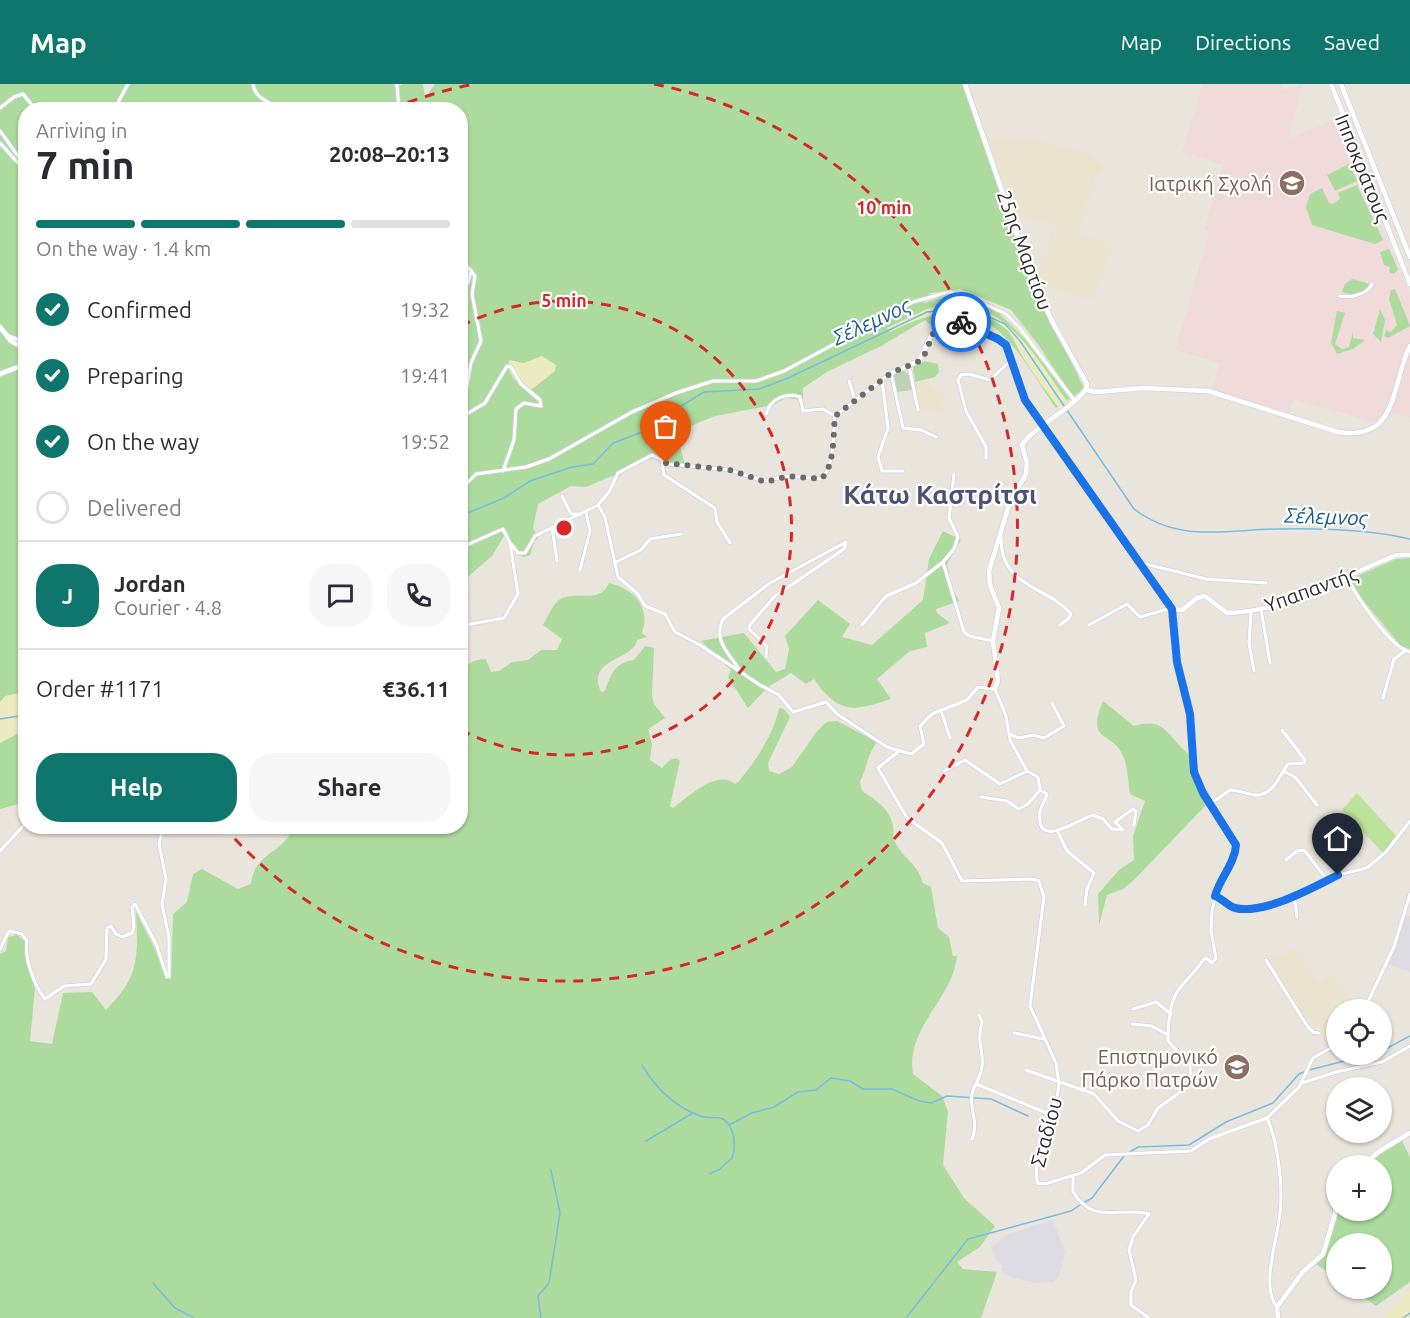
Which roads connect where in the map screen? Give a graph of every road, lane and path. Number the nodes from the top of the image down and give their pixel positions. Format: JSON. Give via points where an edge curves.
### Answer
{"nodes":[{"id":1,"x":128,"y":84,"type":"edge"},
{"id":2,"x":253,"y":84,"type":"edge"},
{"id":3,"x":397,"y":84,"type":"edge"},
{"id":4,"x":965,"y":84,"type":"edge"},
{"id":5,"x":1331,"y":84,"type":"edge"},
{"id":6,"x":1341,"y":84,"type":"edge"},
{"id":7,"x":30,"y":102,"type":"edge"},
{"id":8,"x":118,"y":102,"type":"edge"},
{"id":9,"x":267,"y":102,"type":"edge"},
{"id":10,"x":398,"y":102,"type":"edge"},
{"id":11,"x":0,"y":108,"type":"edge"},
{"id":12,"x":0,"y":131,"type":"edge"},
{"id":13,"x":0,"y":143,"type":"edge"},
{"id":14,"x":4,"y":148,"type":"junction"},
{"id":15,"x":0,"y":154,"type":"edge"},
{"id":16,"x":18,"y":156,"type":"edge"},
{"id":17,"x":18,"y":163,"type":"edge"},
{"id":18,"x":1410,"y":257,"type":"edge"},
{"id":19,"x":468,"y":267,"type":"edge"},
{"id":20,"x":471,"y":270,"type":"junction"},
{"id":21,"x":1408,"y":272,"type":"edge"},
{"id":22,"x":1409,"y":281,"type":"edge"},
{"id":23,"x":468,"y":282,"type":"edge"},
{"id":24,"x":1372,"y":284,"type":"dead end"},
{"id":25,"x":1340,"y":296,"type":"dead end"},
{"id":26,"x":0,"y":327,"type":"edge"},
{"id":27,"x":6,"y":336,"type":"junction"},
{"id":28,"x":18,"y":340,"type":"edge"},
{"id":29,"x":18,"y":346,"type":"edge"},
{"id":30,"x":1410,"y":346,"type":"edge"},
{"id":31,"x":1011,"y":360,"type":"junction"},
{"id":32,"x":909,"y":366,"type":"junction"},
{"id":33,"x":18,"y":367,"type":"edge"},
{"id":34,"x":891,"y":373,"type":"junction"},
{"id":35,"x":0,"y":374,"type":"edge"},
{"id":36,"x":882,"y":379,"type":"junction"},
{"id":37,"x":468,"y":380,"type":"edge"},
{"id":38,"x":849,"y":381,"type":"dead end"},
{"id":39,"x":1087,"y":390,"type":"junction"},
{"id":40,"x":855,"y":400,"type":"junction"},
{"id":41,"x":1072,"y":402,"type":"junction"},
{"id":42,"x":918,"y":410,"type":"dead end"},
{"id":43,"x":468,"y":413,"type":"edge"},
{"id":44,"x":766,"y":414,"type":"dead end"},
{"id":45,"x":835,"y":416,"type":"junction"},
{"id":46,"x":1041,"y":424,"type":"junction"},
{"id":47,"x":936,"y":438,"type":"dead end"},
{"id":48,"x":986,"y":458,"type":"dead end"},
{"id":49,"x":662,"y":461,"type":"junction"},
{"id":50,"x":503,"y":471,"type":"junction"},
{"id":51,"x":903,"y":471,"type":"dead end"},
{"id":52,"x":954,"y":474,"type":"dead end"},
{"id":53,"x":468,"y":482,"type":"edge"},
{"id":54,"x":562,"y":496,"type":"dead end"},
{"id":55,"x":598,"y":505,"type":"junction"},
{"id":56,"x":584,"y":513,"type":"junction"},
{"id":57,"x":552,"y":527,"type":"junction"},
{"id":58,"x":681,"y":534,"type":"dead end"},
{"id":59,"x":999,"y":535,"type":"junction"},
{"id":60,"x":510,"y":543,"type":"junction"},
{"id":61,"x":730,"y":543,"type":"dead end"},
{"id":62,"x":468,"y":544,"type":"edge"},
{"id":63,"x":1410,"y":555,"type":"edge"},
{"id":64,"x":557,"y":561,"type":"dead end"},
{"id":65,"x":616,"y":562,"type":"junction"},
{"id":66,"x":943,"y":562,"type":"junction"},
{"id":67,"x":1141,"y":563,"type":"junction"},
{"id":68,"x":580,"y":570,"type":"dead end"},
{"id":69,"x":1347,"y":578,"type":"junction"},
{"id":70,"x":1266,"y":583,"type":"dead end"},
{"id":71,"x":1172,"y":609,"type":"junction"},
{"id":72,"x":1251,"y":609,"type":"junction"},
{"id":73,"x":1261,"y":609,"type":"junction"},
{"id":74,"x":468,"y":625,"type":"edge"},
{"id":75,"x":862,"y":625,"type":"dead end"},
{"id":76,"x":1060,"y":625,"type":"dead end"},
{"id":77,"x":1089,"y":625,"type":"dead end"},
{"id":78,"x":993,"y":641,"type":"junction"},
{"id":79,"x":1408,"y":651,"type":"edge"},
{"id":80,"x":766,"y":657,"type":"dead end"},
{"id":81,"x":1270,"y":663,"type":"dead end"},
{"id":82,"x":1254,"y":671,"type":"dead end"},
{"id":83,"x":743,"y":675,"type":"junction"},
{"id":84,"x":995,"y":689,"type":"junction"},
{"id":85,"x":1383,"y":698,"type":"dead end"},
{"id":86,"x":1052,"y":703,"type":"dead end"},
{"id":87,"x":941,"y":710,"type":"junction"},
{"id":88,"x":1282,"y":730,"type":"dead end"},
{"id":89,"x":1009,"y":734,"type":"junction"},
{"id":90,"x":950,"y":738,"type":"dead end"},
{"id":91,"x":899,"y":752,"type":"junction"},
{"id":92,"x":944,"y":771,"type":"dead end"},
{"id":93,"x":1027,"y":771,"type":"junction"},
{"id":94,"x":1283,"y":771,"type":"junction"},
{"id":95,"x":1040,"y":790,"type":"junction"},
{"id":96,"x":981,"y":797,"type":"dead end"},
{"id":97,"x":1210,"y":804,"type":"junction"},
{"id":98,"x":1317,"y":805,"type":"dead end"},
{"id":99,"x":1410,"y":821,"type":"edge"},
{"id":100,"x":1134,"y":825,"type":"dead end"},
{"id":101,"x":18,"y":832,"type":"edge"},
{"id":102,"x":1058,"y":832,"type":"junction"},
{"id":103,"x":161,"y":834,"type":"edge"},
{"id":104,"x":0,"y":851,"type":"edge"},
{"id":105,"x":1286,"y":860,"type":"dead end"},
{"id":106,"x":1328,"y":880,"type":"junction"},
{"id":107,"x":1410,"y":894,"type":"edge"},
{"id":108,"x":1294,"y":895,"type":"junction"},
{"id":109,"x":1215,"y":896,"type":"junction"},
{"id":110,"x":1085,"y":905,"type":"dead end"},
{"id":111,"x":1297,"y":917,"type":"dead end"},
{"id":112,"x":0,"y":949,"type":"edge"},
{"id":113,"x":1266,"y":960,"type":"dead end"},
{"id":114,"x":1369,"y":999,"type":"edge"},
{"id":115,"x":1133,"y":1009,"type":"dead end"},
{"id":116,"x":1171,"y":1014,"type":"junction"},
{"id":117,"x":979,"y":1015,"type":"dead end"},
{"id":118,"x":1132,"y":1024,"type":"dead end"},
{"id":119,"x":1014,"y":1033,"type":"dead end"},
{"id":120,"x":1319,"y":1034,"type":"dead end"},
{"id":121,"x":1168,"y":1035,"type":"junction"},
{"id":122,"x":1045,"y":1040,"type":"junction"},
{"id":123,"x":1410,"y":1046,"type":"edge"},
{"id":124,"x":1326,"y":1050,"type":"edge"},
{"id":125,"x":1026,"y":1070,"type":"dead end"},
{"id":126,"x":1144,"y":1076,"type":"dead end"},
{"id":127,"x":1303,"y":1081,"type":"junction"},
{"id":128,"x":976,"y":1084,"type":"junction"},
{"id":129,"x":1059,"y":1084,"type":"junction"},
{"id":130,"x":1191,"y":1085,"type":"dead end"},
{"id":131,"x":1054,"y":1116,"type":"junction"},
{"id":132,"x":1267,"y":1118,"type":"junction"},
{"id":133,"x":1410,"y":1133,"type":"edge"},
{"id":134,"x":972,"y":1139,"type":"dead end"},
{"id":135,"x":1375,"y":1155,"type":"edge"},
{"id":136,"x":1073,"y":1177,"type":"junction"},
{"id":137,"x":1333,"y":1221,"type":"edge"},
{"id":138,"x":1277,"y":1306,"type":"junction"},
{"id":139,"x":1149,"y":1318,"type":"edge"},
{"id":140,"x":1278,"y":1318,"type":"edge"}],
"edges":[{"from":1,"to":8,"type":"street"},
{"from":2,"to":9,"type":"street","via":[[254,92]]},
{"from":3,"to":10,"type":"street"},
{"from":4,"to":39,"type":"street","name":"25ης Μαρτίου","via":[[1034,283],[1085,379]]},
{"from":5,"to":21,"type":"street","name":"Ιπποκράτους"},
{"from":6,"to":18,"type":"street","name":"Ιπποκράτους"},
{"from":7,"to":11,"type":"street","via":[[23,94]]},
{"from":12,"to":16,"type":"street"},
{"from":13,"to":14,"type":"street"},
{"from":14,"to":15,"type":"street"},
{"from":14,"to":17,"type":"street"},
{"from":19,"to":20,"type":"street"},
{"from":20,"to":23,"type":"street"},
{"from":20,"to":37,"type":"street","via":[[481,341]]},
{"from":21,"to":22,"type":"street","name":"Ιπποκράτους"},
{"from":24,"to":25,"type":"street","via":[[1369,290],[1349,298]]},
{"from":26,"to":27,"type":"street"},
{"from":27,"to":28,"type":"street"},
{"from":27,"to":29,"type":"street"},
{"from":30,"to":39,"type":"street","via":[[1389,412],[1372,427],[1353,433],[1338,432],[1208,391]]},
{"from":31,"to":32,"type":"street","via":[[1002,341],[953,320],[933,332],[921,359]]},
{"from":31,"to":46,"type":"street","via":[[1022,393]]},
{"from":31,"to":48,"type":"street","via":[[990,380],[969,374],[958,380],[966,411],[986,447]]},
{"from":32,"to":34,"type":"street"},
{"from":32,"to":42,"type":"street"},
{"from":33,"to":35,"type":"street"},
{"from":34,"to":36,"type":"street"},
{"from":34,"to":47,"type":"street","via":[[903,428],[921,430]]},
{"from":36,"to":40,"type":"street"},
{"from":36,"to":51,"type":"street","via":[[888,428],[878,457],[882,471]]},
{"from":38,"to":40,"type":"street"},
{"from":39,"to":41,"type":"street"},
{"from":40,"to":45,"type":"street"},
{"from":41,"to":46,"type":"street"},
{"from":41,"to":50,"type":"street","via":[[1006,314],[963,294],[949,292],[913,302],[784,371],[756,381],[713,381],[676,393],[632,412],[549,459]]},
{"from":43,"to":50,"type":"street","via":[[485,403],[507,366],[540,400],[539,406],[524,404],[516,409],[514,440]]},
{"from":44,"to":45,"type":"street","via":[[778,399],[795,395],[800,397],[803,411],[824,409]]},
{"from":45,"to":49,"type":"street","via":[[831,453],[825,475],[819,480],[792,476],[766,482],[730,470]]},
{"from":46,"to":59,"type":"street","via":[[1023,442],[1026,474]]},
{"from":46,"to":67,"type":"street"},
{"from":49,"to":55,"type":"street","via":[[652,455],[621,471]]},
{"from":49,"to":61,"type":"street","via":[[666,476],[715,508],[717,522]]},
{"from":50,"to":53,"type":"street","via":[[476,474]]},
{"from":52,"to":66,"type":"street","via":[[950,518],[958,535],[957,543]]},
{"from":54,"to":56,"type":"street","via":[[571,514]]},
{"from":55,"to":56,"type":"street"},
{"from":55,"to":65,"type":"street"},
{"from":56,"to":57,"type":"street"},
{"from":56,"to":68,"type":"street","via":[[590,531]]},
{"from":57,"to":60,"type":"street","via":[[534,537],[524,554]]},
{"from":57,"to":64,"type":"street"},
{"from":58,"to":65,"type":"street","via":[[650,539],[641,550]]},
{"from":59,"to":76,"type":"street","via":[[1002,552],[1016,575],[1071,614]]},
{"from":59,"to":78,"type":"street","via":[[989,571],[999,608]]},
{"from":60,"to":62,"type":"street","via":[[505,530],[500,529]]},
{"from":60,"to":74,"type":"street","via":[[516,600],[504,618]]},
{"from":63,"to":69,"type":"street","name":"Υπαπαντής","via":[[1397,555]]},
{"from":65,"to":83,"type":"street","via":[[618,577],[648,608],[665,614],[675,633]]},
{"from":66,"to":75,"type":"street","via":[[915,583],[886,596]]},
{"from":66,"to":78,"type":"street","via":[[962,629],[969,636]]},
{"from":67,"to":70,"type":"street","via":[[1206,579]]},
{"from":67,"to":71,"type":"street"},
{"from":69,"to":73,"type":"street","name":"Υπαπαντής"},
{"from":69,"to":79,"type":"street","via":[[1359,600]]},
{"from":71,"to":72,"type":"street","name":"Υπαπαντής","via":[[1182,610],[1204,596],[1227,613]]},
{"from":71,"to":77,"type":"street","via":[[1140,617],[1126,604]]},
{"from":71,"to":97,"type":"street","via":[[1177,662],[1190,714],[1192,761],[1197,782]]},
{"from":72,"to":73,"type":"street","name":"Υπαπαντής"},
{"from":72,"to":82,"type":"street","via":[[1249,643]]},
{"from":73,"to":81,"type":"street"},
{"from":78,"to":84,"type":"street","via":[[998,681]]},
{"from":79,"to":85,"type":"street","via":[[1394,659]]},
{"from":80,"to":83,"type":"street","via":[[767,646],[749,629],[750,625],[774,597],[823,565],[847,542],[770,583],[723,619],[723,648]]},
{"from":83,"to":91,"type":"street","via":[[779,694],[794,712],[826,702],[837,714]]},
{"from":84,"to":87,"type":"street","via":[[978,687],[965,701]]},
{"from":84,"to":89,"type":"street"},
{"from":86,"to":89,"type":"street","via":[[1064,726],[1044,738]]},
{"from":87,"to":90,"type":"street"},
{"from":87,"to":91,"type":"street","via":[[921,725],[924,744],[912,754]]},
{"from":88,"to":94,"type":"street","via":[[1305,760],[1288,764]]},
{"from":89,"to":93,"type":"street"},
{"from":91,"to":122,"type":"street","name":"Σταδίου","via":[[878,768],[907,818],[939,840],[962,881],[1040,881],[1044,897],[1030,1000]]},
{"from":92,"to":93,"type":"street","via":[[965,760],[1000,784]]},
{"from":93,"to":95,"type":"street","via":[[1038,777]]},
{"from":94,"to":97,"type":"street","via":[[1265,793],[1253,795],[1230,790]]},
{"from":94,"to":98,"type":"street","via":[[1295,777]]},
{"from":95,"to":96,"type":"street","via":[[1018,809],[1005,801]]},
{"from":95,"to":102,"type":"street","via":[[1047,794],[1040,812],[1042,824]]},
{"from":97,"to":109,"type":"street","via":[[1236,847]]},
{"from":99,"to":106,"type":"street","via":[[1375,863]]},
{"from":100,"to":102,"type":"street","via":[[1135,809],[1115,822],[1123,830],[1112,829],[1093,815]]},
{"from":101,"to":104,"type":"street"},
{"from":102,"to":110,"type":"street","via":[[1067,851],[1094,873]]},
{"from":103,"to":112,"type":"street","via":[[159,844],[166,879],[162,904],[169,938],[169,977],[135,904],[132,933],[122,937],[111,926],[107,928],[107,956],[92,984],[64,986],[45,999],[28,964],[27,941],[22,934],[9,931]]},
{"from":105,"to":106,"type":"street","via":[[1304,850]]},
{"from":106,"to":108,"type":"street"},
{"from":107,"to":114,"type":"street","via":[[1393,950]]},
{"from":108,"to":109,"type":"street","via":[[1242,909]]},
{"from":108,"to":111,"type":"street"},
{"from":109,"to":116,"type":"street","via":[[1210,927],[1216,958],[1212,963],[1204,958],[1177,991]]},
{"from":113,"to":120,"type":"street","via":[[1307,1026]]},
{"from":115,"to":116,"type":"street","via":[[1156,1002]]},
{"from":116,"to":121,"type":"street"},
{"from":117,"to":128,"type":"street","via":[[982,1022],[977,1034],[984,1065]]},
{"from":118,"to":121,"type":"street","via":[[1152,1026]]},
{"from":119,"to":122,"type":"street"},
{"from":121,"to":130,"type":"street","via":[[1169,1043],[1191,1067]]},
{"from":122,"to":129,"type":"street","name":"Σταδίου","via":[[1057,1066]]},
{"from":123,"to":127,"type":"street","via":[[1382,1062]]},
{"from":124,"to":127,"type":"street","name":"Σταδίου","via":[[1315,1056]]},
{"from":125,"to":129,"type":"street"},
{"from":126,"to":129,"type":"street","via":[[1166,1080],[1182,1091],[1158,1108],[1147,1126],[1138,1131],[1110,1114],[1094,1094]]},
{"from":127,"to":132,"type":"street","name":"Σταδίου"},
{"from":128,"to":131,"type":"street"},
{"from":128,"to":134,"type":"street","via":[[970,1099],[975,1130]]},
{"from":129,"to":131,"type":"street","name":"Σταδίου"},
{"from":131,"to":136,"type":"street","name":"Σταδίου","via":[[1036,1156],[1036,1181],[1045,1184]]},
{"from":132,"to":136,"type":"street","name":"Σταδίου","via":[[1209,1139],[1191,1152],[1101,1156]]},
{"from":132,"to":138,"type":"street","via":[[1281,1173],[1270,1284],[1270,1298]]},
{"from":133,"to":135,"type":"street"},
{"from":136,"to":139,"type":"street","via":[[1073,1192],[1085,1205],[1107,1214],[1149,1214],[1129,1250],[1136,1280],[1131,1305]]},
{"from":137,"to":138,"type":"street","via":[[1323,1254],[1302,1273]]},
{"from":138,"to":140,"type":"street"}]}
